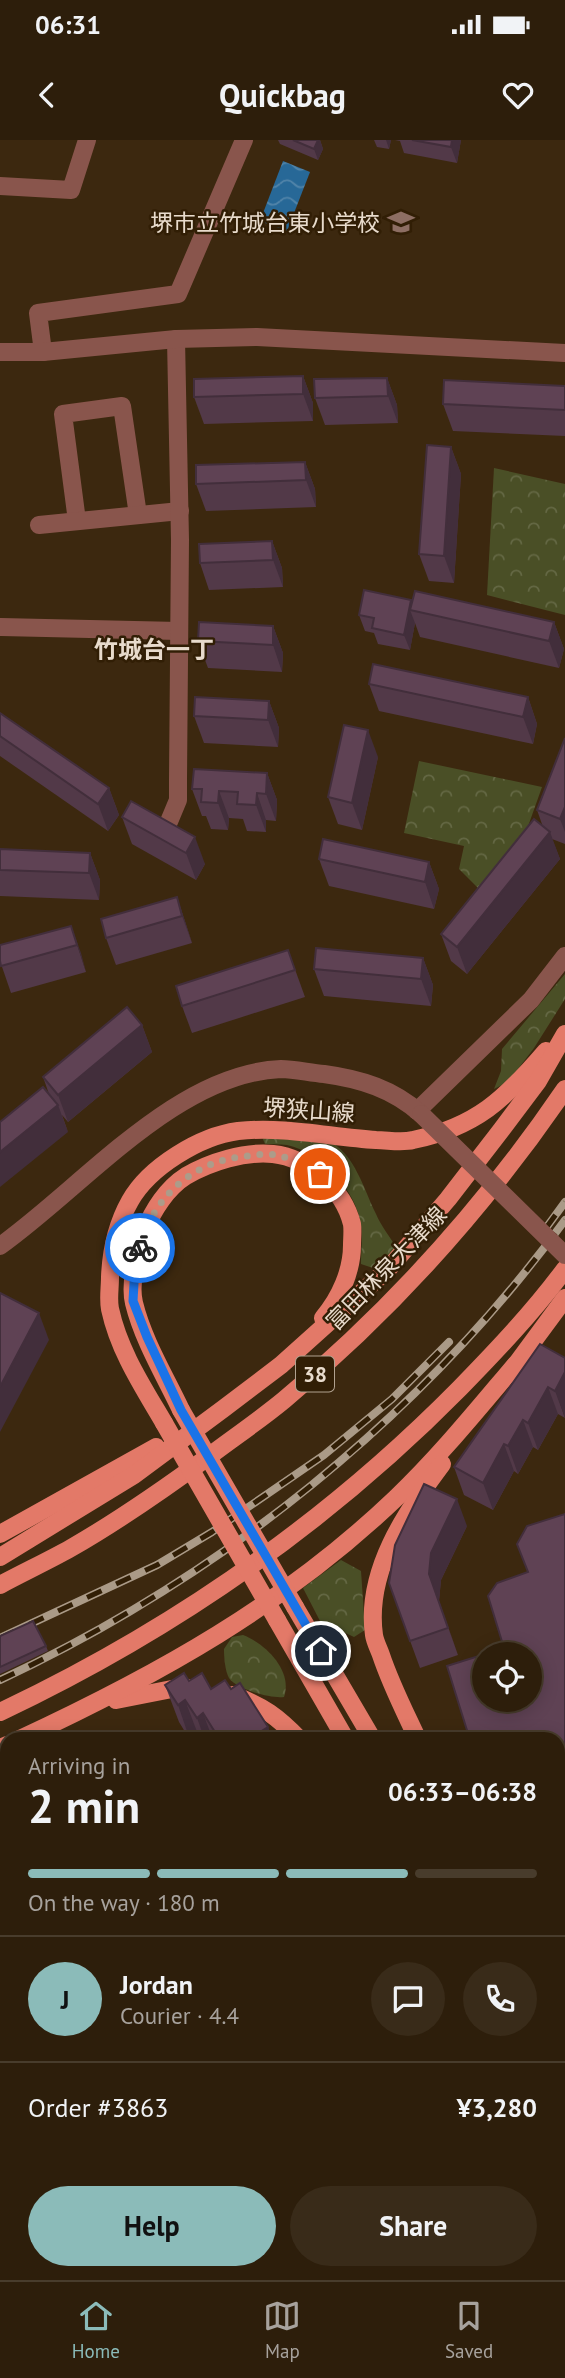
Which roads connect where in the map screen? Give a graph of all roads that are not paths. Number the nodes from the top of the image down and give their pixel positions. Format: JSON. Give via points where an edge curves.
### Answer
{"nodes":[{"id":1,"x":87,"y":140,"type":"edge"},
{"id":2,"x":244,"y":140,"type":"edge"},
{"id":3,"x":0,"y":186,"type":"edge"},
{"id":4,"x":176,"y":339,"type":"junction"},
{"id":5,"x":0,"y":352,"type":"edge"},
{"id":6,"x":43,"y":352,"type":"junction"},
{"id":7,"x":565,"y":353,"type":"edge"},
{"id":8,"x":180,"y":511,"type":"junction"},
{"id":9,"x":138,"y":515,"type":"junction"},
{"id":10,"x":77,"y":521,"type":"junction"},
{"id":11,"x":39,"y":525,"type":"dead end"},
{"id":12,"x":1,"y":627,"type":"edge"},
{"id":13,"x":179,"y":631,"type":"junction"},
{"id":14,"x":168,"y":824,"type":"edge"},
{"id":15,"x":565,"y":956,"type":"edge"},
{"id":16,"x":565,"y":1031,"type":"edge"},
{"id":17,"x":565,"y":1089,"type":"edge"},
{"id":18,"x":419,"y":1112,"type":"junction"},
{"id":19,"x":0,"y":1246,"type":"edge"},
{"id":20,"x":565,"y":1255,"type":"edge"},
{"id":21,"x":565,"y":1269,"type":"edge"},
{"id":22,"x":565,"y":1298,"type":"edge"},
{"id":23,"x":516,"y":1364,"type":"junction"},
{"id":24,"x":281,"y":1365,"type":"junction"},
{"id":25,"x":223,"y":1409,"type":"junction"},
{"id":26,"x":0,"y":1534,"type":"edge"},
{"id":27,"x":0,"y":1557,"type":"edge"},
{"id":28,"x":0,"y":1585,"type":"edge"},
{"id":29,"x":0,"y":1712,"type":"edge"},
{"id":30,"x":57,"y":1721,"type":"junction"},
{"id":31,"x":34,"y":1732,"type":"edge"},
{"id":32,"x":292,"y":1732,"type":"edge"},
{"id":33,"x":341,"y":1732,"type":"edge"},
{"id":34,"x":368,"y":1732,"type":"edge"},
{"id":35,"x":414,"y":1732,"type":"edge"}],
"edges":[{"from":1,"to":3,"type":"street","via":[[71,190]]},
{"from":2,"to":6,"type":"street","via":[[178,294],[38,313]]},
{"from":4,"to":6,"type":"street"},
{"from":4,"to":7,"type":"street","via":[[257,337]]},
{"from":4,"to":8,"type":"street"},
{"from":5,"to":6,"type":"street"},
{"from":8,"to":9,"type":"street"},
{"from":8,"to":13,"type":"street"},
{"from":9,"to":10,"type":"street"},
{"from":9,"to":10,"type":"street","via":[[122,406],[64,414]]},
{"from":10,"to":11,"type":"street"},
{"from":12,"to":13,"type":"street"},
{"from":13,"to":14,"type":"street","via":[[178,800]]},
{"from":15,"to":18,"type":"street","via":[[531,1000]]},
{"from":16,"to":24,"type":"main road","number":"38","via":[[538,1081],[448,1199],[388,1268]]},
{"from":16,"to":33,"type":"main road","name":"堺狭山線","bridge":true,"via":[[484,1113],[457,1128],[410,1141],[275,1129],[236,1132],[205,1141],[177,1154],[149,1178],[131,1200],[117,1233],[109,1306],[121,1346]]},
{"from":17,"to":28,"type":"main road","name":"富田林泉大津線","number":"38","via":[[465,1220],[339,1352],[171,1484],[70,1548]]},
{"from":18,"to":19,"type":"street","via":[[371,1083],[339,1076],[282,1069],[241,1076],[209,1088],[155,1119]]},
{"from":18,"to":20,"type":"street","bridge":true},
{"from":21,"to":29,"type":"main road","via":[[420,1429],[298,1532],[130,1645]]},
{"from":22,"to":23,"type":"main road"},
{"from":23,"to":30,"type":"main road","via":[[396,1498],[295,1584],[175,1661]]},
{"from":23,"to":35,"type":"main road","via":[[426,1486],[385,1553],[374,1597],[374,1636]]},
{"from":24,"to":25,"type":"main road","number":"38"},
{"from":24,"to":34,"type":"main road","name":"堺狭山線","bridge":true,"via":[[329,1310],[344,1285],[352,1256],[352,1225],[341,1198],[320,1174],[273,1154],[239,1157],[184,1177],[165,1196],[150,1218],[135,1266],[133,1301],[181,1410]]},
{"from":25,"to":26,"type":"main road"},
{"from":25,"to":27,"type":"main road","number":"38","via":[[134,1475]]},
{"from":30,"to":31,"type":"main road"},
{"from":30,"to":32,"type":"main road","via":[[105,1703],[177,1688],[216,1691],[260,1705]]}]}
